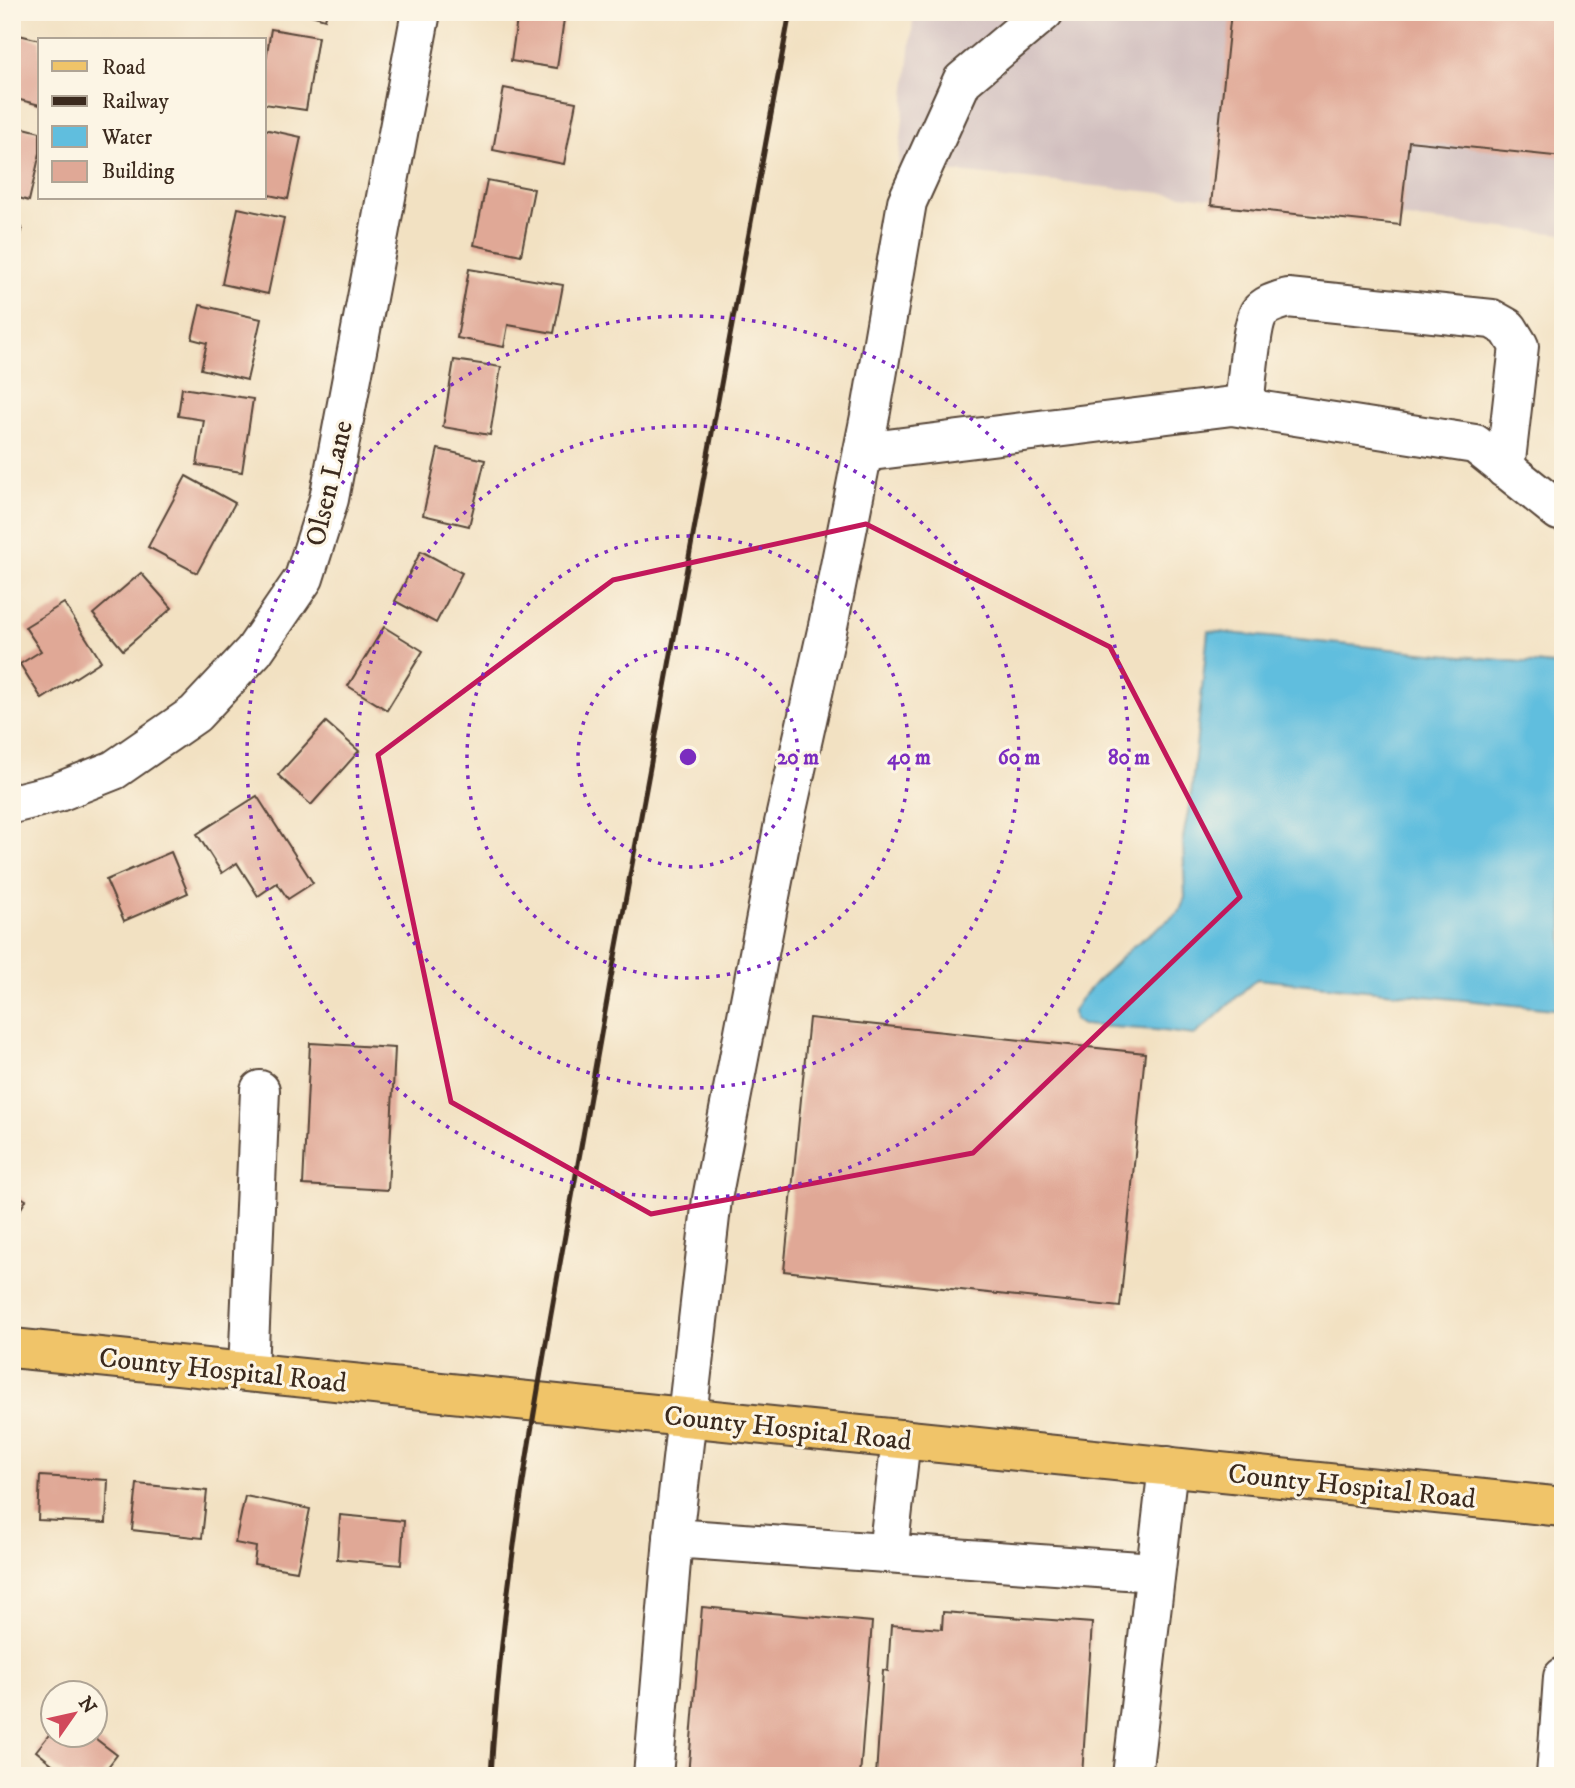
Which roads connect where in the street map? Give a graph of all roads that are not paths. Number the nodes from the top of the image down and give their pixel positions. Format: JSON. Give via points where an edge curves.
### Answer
{"nodes":[{"id":1,"x":421,"y":12,"type":"edge"},
{"id":2,"x":1044,"y":12,"type":"edge"},
{"id":3,"x":1244,"y":407,"type":"junction"},
{"id":4,"x":863,"y":452,"type":"junction"},
{"id":5,"x":1505,"y":469,"type":"junction"},
{"id":6,"x":1563,"y":511,"type":"edge"},
{"id":7,"x":12,"y":804,"type":"edge"},
{"id":8,"x":260,"y":1090,"type":"dead end"},
{"id":9,"x":12,"y":1348,"type":"edge"},
{"id":10,"x":248,"y":1371,"type":"junction"},
{"id":11,"x":686,"y":1416,"type":"junction"},
{"id":12,"x":901,"y":1439,"type":"junction"},
{"id":13,"x":1168,"y":1466,"type":"junction"},
{"id":14,"x":1563,"y":1507,"type":"edge"},
{"id":15,"x":673,"y":1538,"type":"junction"},
{"id":16,"x":888,"y":1553,"type":"junction"},
{"id":17,"x":1154,"y":1572,"type":"junction"},
{"id":18,"x":1563,"y":1677,"type":"edge"},
{"id":19,"x":653,"y":1776,"type":"edge"},
{"id":20,"x":1132,"y":1776,"type":"edge"},
{"id":21,"x":1556,"y":1776,"type":"edge"}],
"edges":[{"from":1,"to":7,"type":"street","name":"Olsen Lane","via":[[329,499],[304,578],[254,651],[195,714],[114,770]]},
{"from":2,"to":4,"type":"street","via":[[962,81],[907,202]]},
{"from":3,"to":4,"type":"street"},
{"from":3,"to":5,"type":"street","via":[[1475,444]]},
{"from":3,"to":5,"type":"street","via":[[1254,328],[1259,313],[1272,303],[1288,298],[1492,318],[1508,328],[1519,346]]},
{"from":4,"to":11,"type":"street","via":[[784,823],[714,1186]]},
{"from":5,"to":6,"type":"street"},
{"from":8,"to":10,"type":"street"},
{"from":9,"to":10,"type":"main road","name":"County Hospital Road"},
{"from":10,"to":11,"type":"main road","name":"County Hospital Road"},
{"from":11,"to":12,"type":"main road","name":"County Hospital Road"},
{"from":11,"to":15,"type":"street"},
{"from":12,"to":13,"type":"main road","name":"County Hospital Road"},
{"from":12,"to":16,"type":"street"},
{"from":13,"to":14,"type":"main road","name":"County Hospital Road"},
{"from":13,"to":17,"type":"street"},
{"from":15,"to":16,"type":"street"},
{"from":15,"to":19,"type":"street"},
{"from":16,"to":17,"type":"street"},
{"from":17,"to":20,"type":"street"},
{"from":18,"to":21,"type":"street"}]}
